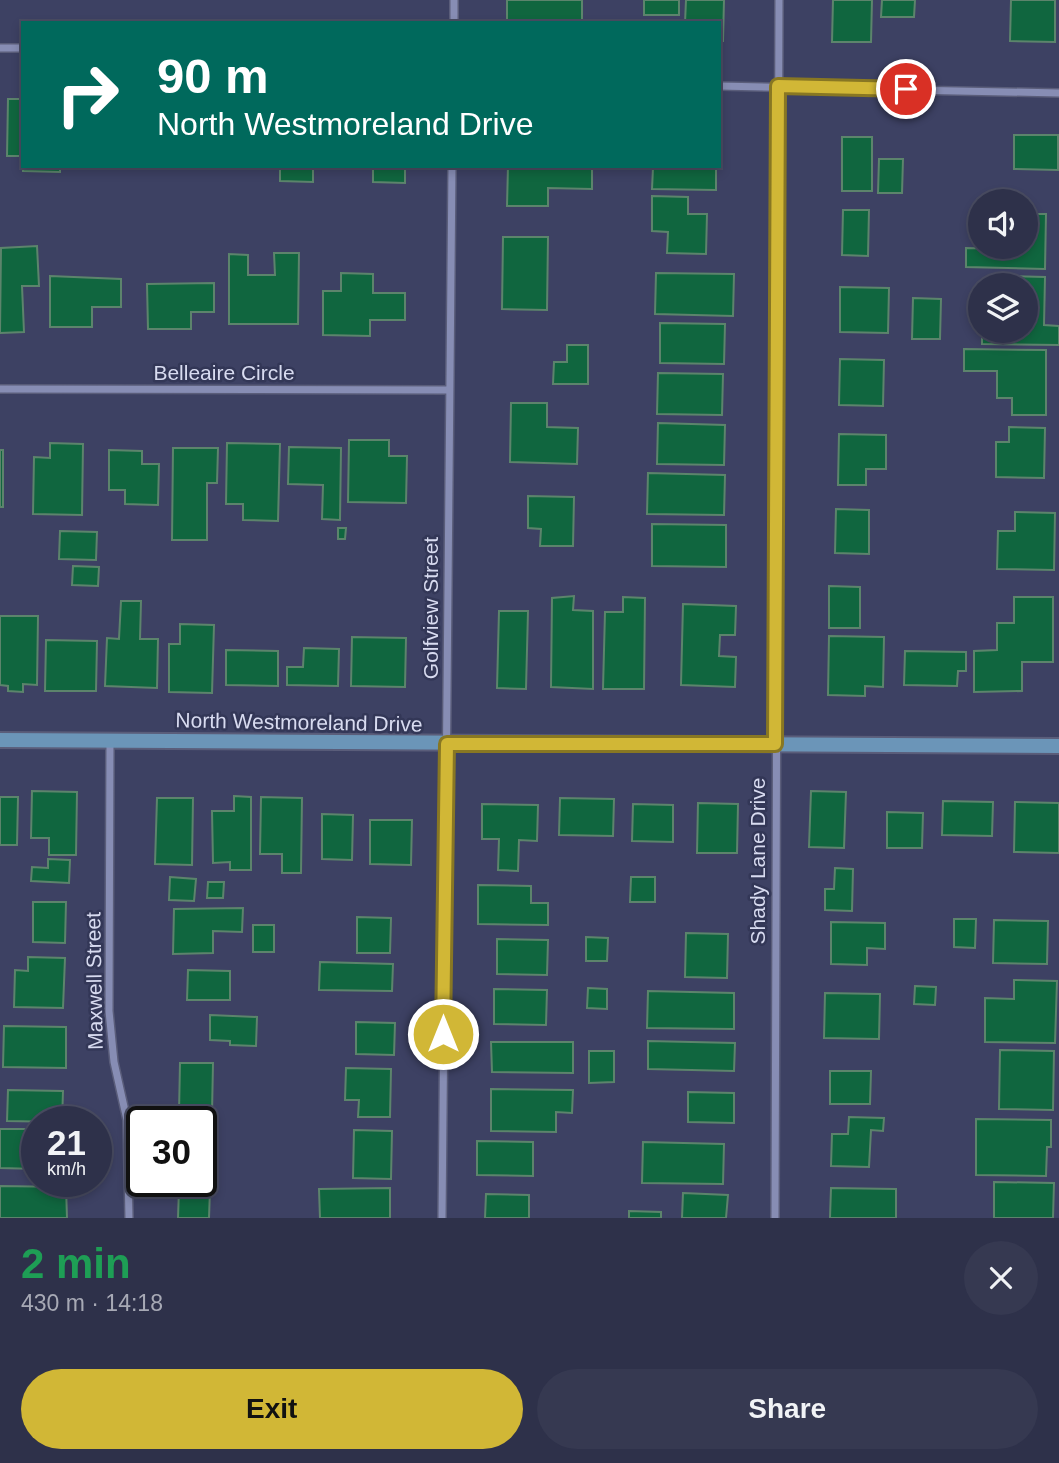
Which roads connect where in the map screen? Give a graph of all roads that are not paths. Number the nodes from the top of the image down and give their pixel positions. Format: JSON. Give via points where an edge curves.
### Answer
{"nodes":[{"id":1,"x":454,"y":0,"type":"edge"},
{"id":2,"x":779,"y":0,"type":"edge"},
{"id":3,"x":454,"y":21,"type":"edge"},
{"id":4,"x":0,"y":48,"type":"edge"},
{"id":5,"x":21,"y":48,"type":"edge"},
{"id":6,"x":721,"y":86,"type":"edge"},
{"id":7,"x":778,"y":86,"type":"junction"},
{"id":8,"x":1059,"y":93,"type":"edge"},
{"id":9,"x":452,"y":168,"type":"edge"},
{"id":10,"x":0,"y":389,"type":"edge"},
{"id":11,"x":449,"y":390,"type":"junction"},
{"id":12,"x":0,"y":740,"type":"edge"},
{"id":13,"x":110,"y":741,"type":"junction"},
{"id":14,"x":447,"y":744,"type":"junction"},
{"id":15,"x":775,"y":744,"type":"junction"},
{"id":16,"x":1059,"y":746,"type":"edge"},
{"id":17,"x":129,"y":1218,"type":"edge"},
{"id":18,"x":442,"y":1218,"type":"edge"},
{"id":19,"x":775,"y":1218,"type":"edge"}],
"edges":[{"from":1,"to":3,"type":"street"},
{"from":2,"to":7,"type":"street","name":"Shady Lane Drive"},
{"from":4,"to":5,"type":"street"},
{"from":6,"to":7,"type":"street"},
{"from":7,"to":8,"type":"street"},
{"from":7,"to":15,"type":"street","name":"Shady Lane Drive"},
{"from":9,"to":11,"type":"street","name":"Golfview Street"},
{"from":10,"to":11,"type":"street","name":"Belleaire Circle"},
{"from":11,"to":14,"type":"street","name":"Golfview Street"},
{"from":12,"to":13,"type":"street","name":"North Westmoreland Drive"},
{"from":13,"to":14,"type":"street","name":"North Westmoreland Drive"},
{"from":13,"to":17,"type":"street","name":"Maxwell Street","via":[[109,1011],[127,1120]]},
{"from":14,"to":15,"type":"street","name":"North Westmoreland Drive"},
{"from":14,"to":18,"type":"street","name":"Golfview Street"},
{"from":15,"to":16,"type":"street","name":"North Westmoreland Drive"},
{"from":15,"to":19,"type":"street","name":"Shady Lane Drive"}]}
